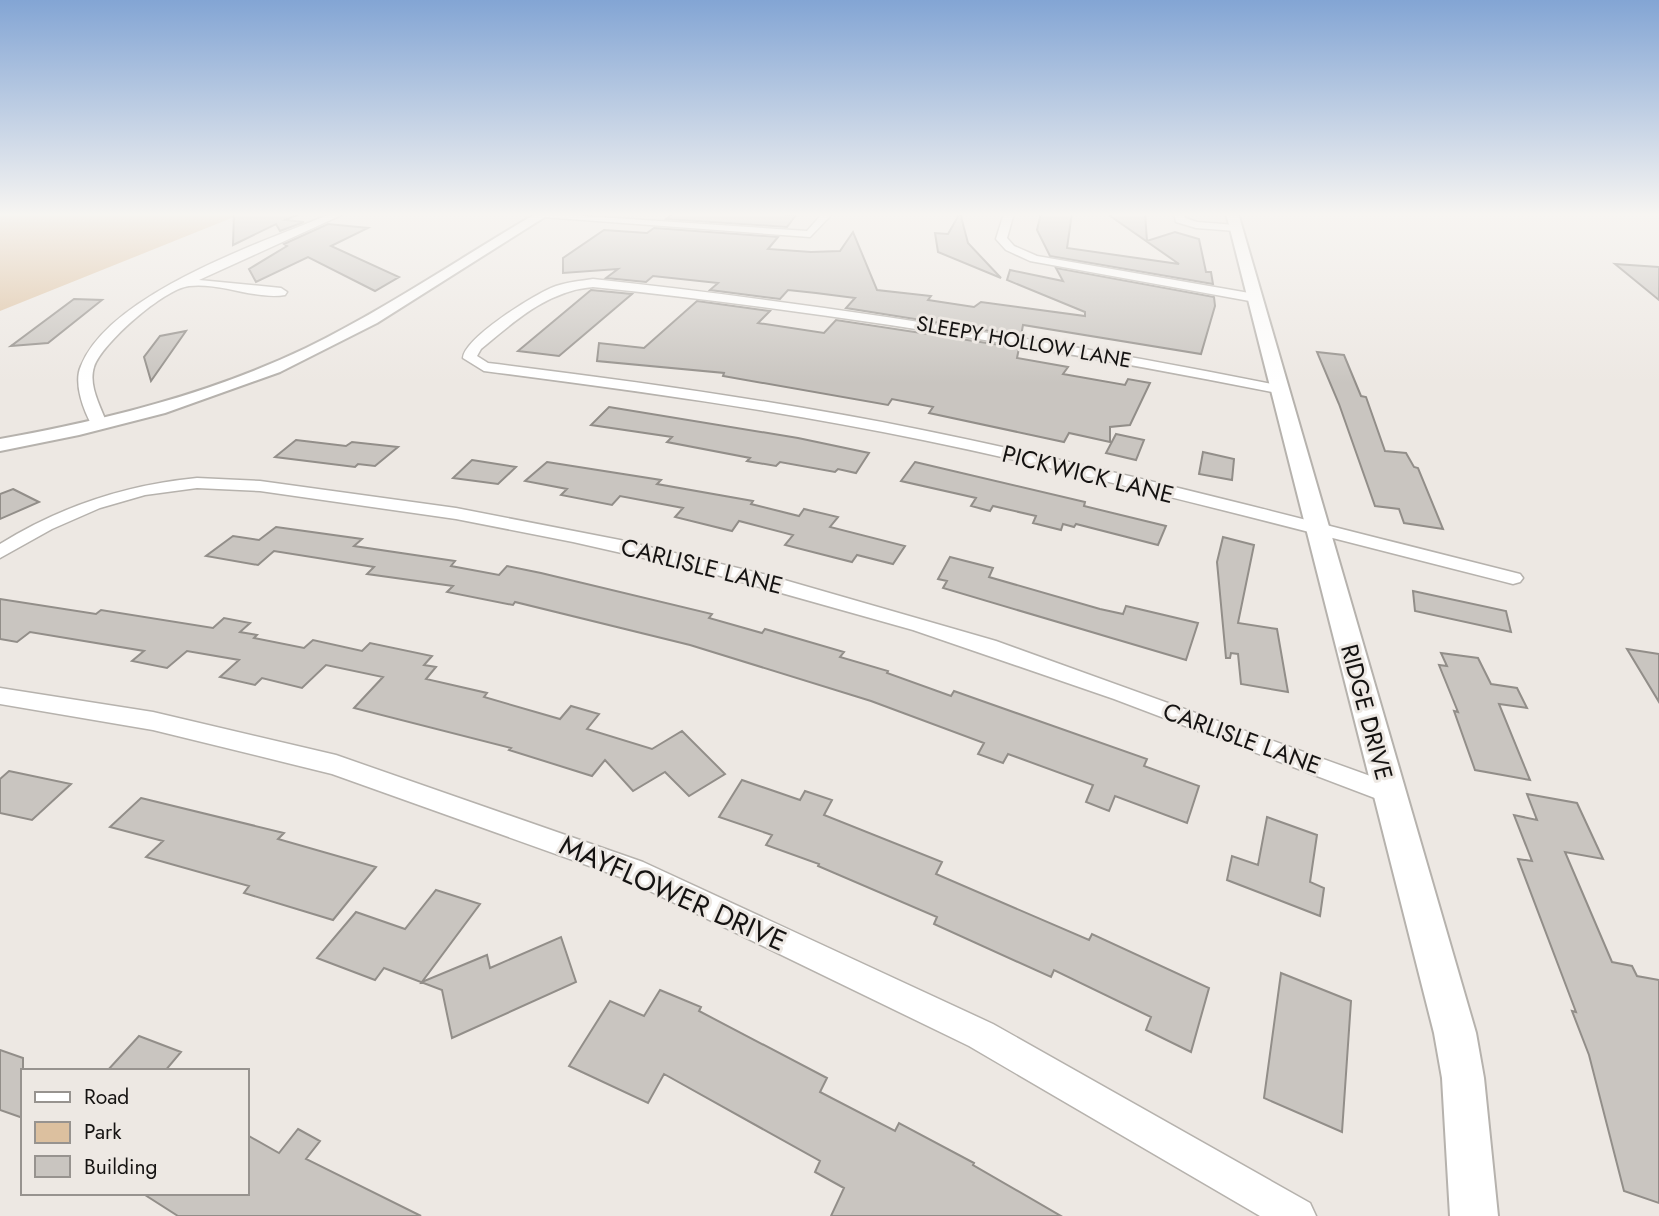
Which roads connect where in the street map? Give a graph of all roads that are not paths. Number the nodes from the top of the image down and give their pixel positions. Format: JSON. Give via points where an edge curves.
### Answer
{"nodes":[{"id":1,"x":214,"y":270,"type":"edge"},
{"id":2,"x":449,"y":270,"type":"edge"},
{"id":3,"x":1095,"y":270,"type":"edge"},
{"id":4,"x":1247,"y":270,"type":"edge"},
{"id":5,"x":186,"y":282,"type":"junction"},
{"id":6,"x":281,"y":292,"type":"dead end"},
{"id":7,"x":1255,"y":298,"type":"junction"},
{"id":8,"x":659,"y":388,"type":"joint"},
{"id":9,"x":1278,"y":388,"type":"junction"},
{"id":10,"x":99,"y":424,"type":"junction"},
{"id":11,"x":0,"y":445,"type":"edge"},
{"id":12,"x":1317,"y":529,"type":"junction"},
{"id":13,"x":0,"y":552,"type":"edge"},
{"id":14,"x":1513,"y":578,"type":"dead end"},
{"id":15,"x":0,"y":696,"type":"edge"},
{"id":16,"x":1388,"y":793,"type":"junction"},
{"id":17,"x":1297,"y":1216,"type":"edge"},
{"id":18,"x":1474,"y":1216,"type":"edge"}],
"edges":[{"from":1,"to":5,"type":"street"},
{"from":2,"to":10,"type":"street","via":[[313,351],[218,389]]},
{"from":3,"to":7,"type":"street"},
{"from":4,"to":7,"type":"street","name":"RIDGE DRIVE"},
{"from":5,"to":6,"type":"street"},
{"from":5,"to":10,"type":"street","via":[[135,311],[95,350],[85,381]]},
{"from":7,"to":9,"type":"street","name":"RIDGE DRIVE"},
{"from":8,"to":9,"type":"street","name":"SLEEPY HOLLOW LANE","via":[[484,367],[474,363],[470,353],[546,293],[581,283],[770,302],[1027,340]]},
{"from":8,"to":12,"type":"street","name":"PICKWICK LANE","via":[[970,446]]},
{"from":9,"to":12,"type":"street","name":"RIDGE DRIVE"},
{"from":10,"to":11,"type":"street"},
{"from":12,"to":14,"type":"street","name":"PICKWICK LANE"},
{"from":12,"to":16,"type":"street","name":"RIDGE DRIVE"},
{"from":13,"to":16,"type":"street","name":"CARLISLE LANE","via":[[78,510],[172,485],[249,485],[410,505],[677,557],[855,605],[1060,670]]},
{"from":15,"to":17,"type":"street","name":"MAYFLOWER DRIVE","via":[[165,724],[336,765],[633,870],[981,1035]]},
{"from":16,"to":18,"type":"street","name":"RIDGE DRIVE","via":[[1455,1033]]}]}
